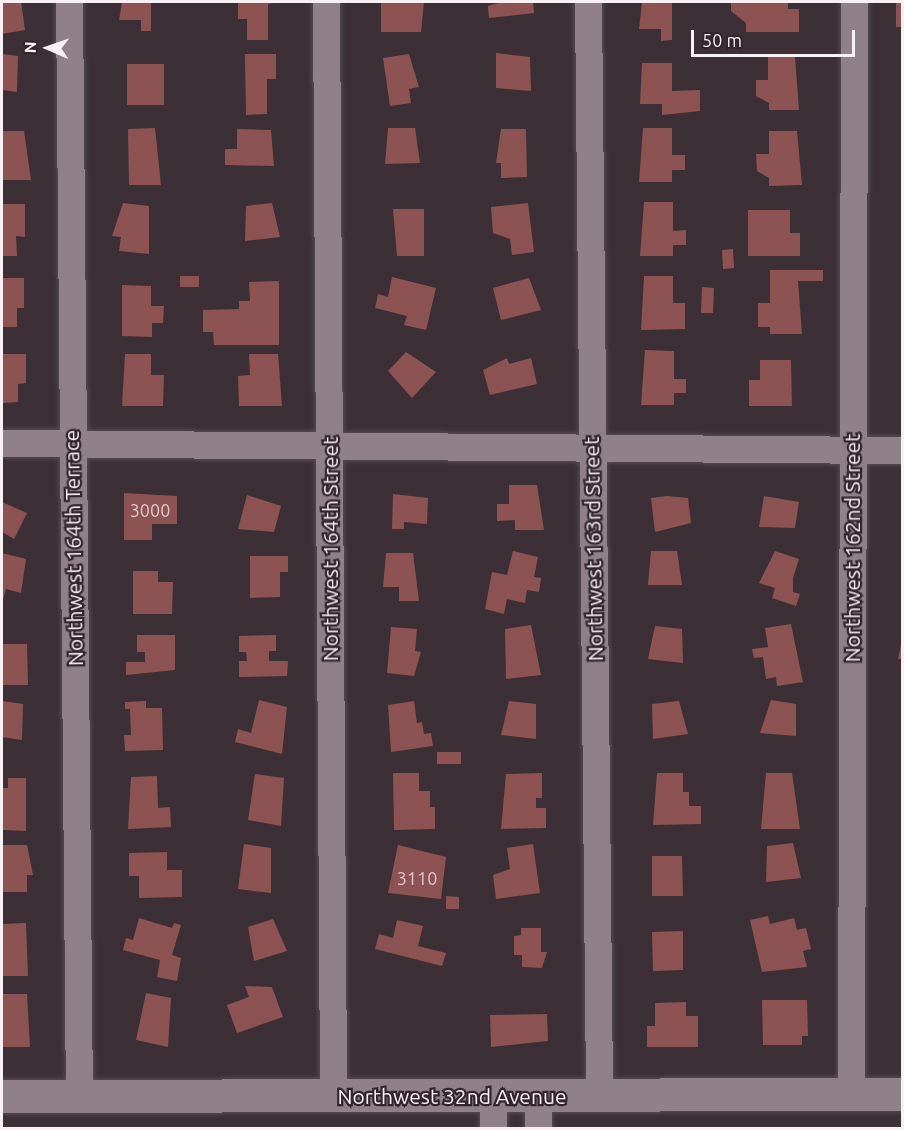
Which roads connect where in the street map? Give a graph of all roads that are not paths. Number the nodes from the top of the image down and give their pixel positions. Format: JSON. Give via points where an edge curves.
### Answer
{"nodes":[{"id":1,"x":69,"y":2,"type":"edge"},
{"id":2,"x":326,"y":2,"type":"edge"},
{"id":3,"x":588,"y":2,"type":"edge"},
{"id":4,"x":854,"y":2,"type":"edge"},
{"id":5,"x":2,"y":443,"type":"edge"},
{"id":6,"x":71,"y":443,"type":"junction"},
{"id":7,"x":592,"y":446,"type":"junction"},
{"id":8,"x":330,"y":448,"type":"junction"},
{"id":9,"x":852,"y":450,"type":"junction"},
{"id":10,"x":903,"y":450,"type":"edge"},
{"id":11,"x":851,"y":1094,"type":"junction"},
{"id":12,"x":903,"y":1094,"type":"edge"},
{"id":13,"x":79,"y":1095,"type":"junction"},
{"id":14,"x":2,"y":1096,"type":"edge"},
{"id":15,"x":333,"y":1096,"type":"junction"},
{"id":16,"x":493,"y":1096,"type":"junction"},
{"id":17,"x":538,"y":1096,"type":"junction"},
{"id":18,"x":599,"y":1096,"type":"junction"},
{"id":19,"x":493,"y":1128,"type":"edge"},
{"id":20,"x":538,"y":1128,"type":"edge"}],
"edges":[{"from":1,"to":6,"type":"street","name":"Northwest 164th Terrace"},
{"from":2,"to":8,"type":"street","name":"Northwest 164th Street"},
{"from":3,"to":7,"type":"street","name":"Northwest 163rd Street"},
{"from":4,"to":9,"type":"street","name":"Northwest 162nd Street"},
{"from":5,"to":6,"type":"street"},
{"from":6,"to":8,"type":"street"},
{"from":6,"to":13,"type":"street","name":"Northwest 164th Terrace"},
{"from":7,"to":8,"type":"street"},
{"from":7,"to":9,"type":"street"},
{"from":7,"to":18,"type":"street","name":"Northwest 163rd Street"},
{"from":8,"to":15,"type":"street","name":"Northwest 164th Street"},
{"from":9,"to":10,"type":"street"},
{"from":9,"to":11,"type":"street","name":"Northwest 162nd Street"},
{"from":11,"to":12,"type":"street","name":"Northwest 32nd Avenue"},
{"from":11,"to":18,"type":"street","name":"Northwest 32nd Avenue"},
{"from":13,"to":14,"type":"street","name":"Northwest 32nd Avenue"},
{"from":13,"to":15,"type":"street","name":"Northwest 32nd Avenue"},
{"from":15,"to":16,"type":"street","name":"Northwest 32nd Avenue"},
{"from":16,"to":17,"type":"street","name":"Northwest 32nd Avenue"},
{"from":16,"to":19,"type":"street"},
{"from":17,"to":18,"type":"street","name":"Northwest 32nd Avenue"},
{"from":17,"to":20,"type":"street"}]}
